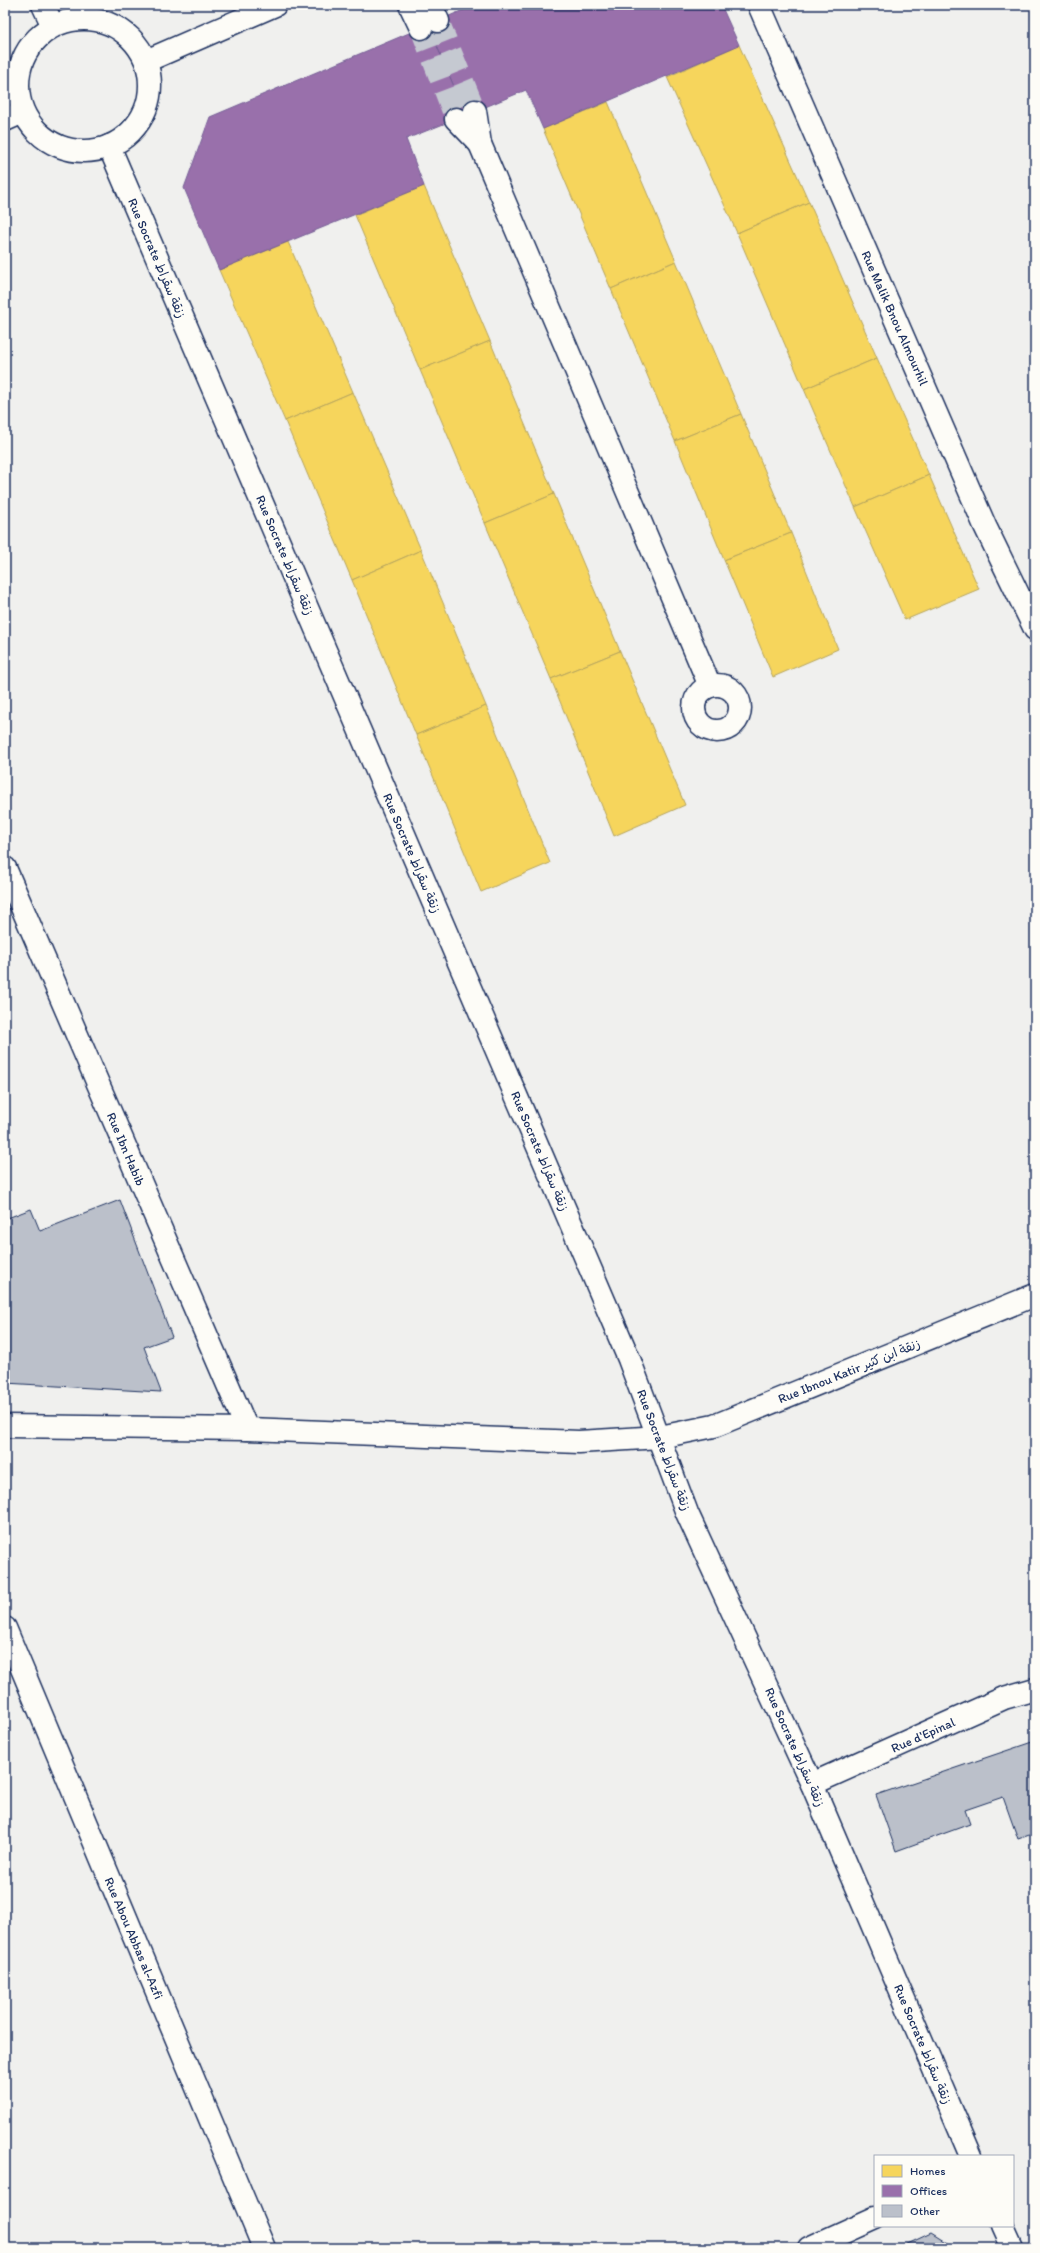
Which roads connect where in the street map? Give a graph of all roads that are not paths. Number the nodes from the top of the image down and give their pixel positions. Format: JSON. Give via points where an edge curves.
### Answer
{"nodes":[{"id":1,"x":43,"y":5,"type":"edge"},
{"id":2,"x":275,"y":5,"type":"edge"},
{"id":3,"x":410,"y":5,"type":"edge"},
{"id":4,"x":758,"y":5,"type":"edge"},
{"id":5,"x":430,"y":18,"type":"tunnel mouth"},
{"id":6,"x":53,"y":26,"type":"junction"},
{"id":7,"x":146,"y":61,"type":"junction"},
{"id":8,"x":466,"y":115,"type":"tunnel mouth"},
{"id":9,"x":14,"y":116,"type":"edge"},
{"id":10,"x":109,"y":146,"type":"junction"},
{"id":11,"x":1035,"y":629,"type":"edge"},
{"id":12,"x":710,"y":686,"type":"dead end"},
{"id":13,"x":5,"y":868,"type":"edge"},
{"id":14,"x":1035,"y":1295,"type":"edge"},
{"id":15,"x":5,"y":1426,"type":"edge"},
{"id":16,"x":247,"y":1429,"type":"junction"},
{"id":17,"x":660,"y":1437,"type":"junction"},
{"id":18,"x":5,"y":1628,"type":"edge"},
{"id":19,"x":1035,"y":1689,"type":"edge"},
{"id":20,"x":812,"y":1784,"type":"junction"},
{"id":21,"x":971,"y":2155,"type":"edge"},
{"id":22,"x":874,"y":2218,"type":"edge"},
{"id":23,"x":1002,"y":2227,"type":"edge"},
{"id":24,"x":264,"y":2248,"type":"edge"},
{"id":25,"x":809,"y":2248,"type":"edge"},
{"id":26,"x":1012,"y":2248,"type":"edge"}],
"edges":[{"from":1,"to":6,"type":"street"},
{"from":2,"to":7,"type":"street"},
{"from":3,"to":5,"type":"street"},
{"from":4,"to":11,"type":"street","name":"Rue Malik Bnou Almourhil","via":[[985,526]]},
{"from":6,"to":7,"type":"street","via":[[74,19],[96,19],[107,23],[126,34],[141,50]]},
{"from":6,"to":9,"type":"street","via":[[36,38],[20,63]]},
{"from":7,"to":10,"type":"street","via":[[150,80],[145,111],[127,135]]},
{"from":8,"to":12,"type":"street"},
{"from":9,"to":10,"type":"street","via":[[59,147],[89,150]]},
{"from":10,"to":17,"type":"street","name":"Rue Socrate زنقة سقراط","via":[[623,1345]]},
{"from":13,"to":16,"type":"street","name":"Rue Ibn Habib"},
{"from":14,"to":17,"type":"street","name":"Rue Ibnou Katir زنقة ابن كثير","via":[[714,1426]]},
{"from":15,"to":16,"type":"street","name":"Rue Ibnou Katir زنقة ابن كثير"},
{"from":16,"to":17,"type":"street","name":"Rue Ibnou Katir زنقة ابن كثير","via":[[579,1442]]},
{"from":17,"to":20,"type":"street","name":"Rue Socrate زنقة سقراط","via":[[687,1513]]},
{"from":18,"to":24,"type":"street","name":"Rue Abou Abbas al-Azfi"},
{"from":19,"to":20,"type":"street","name":"Rue d'Epinal","via":[[1004,1698]]},
{"from":20,"to":21,"type":"street","name":"Rue Socrate زنقة سقراط"},
{"from":22,"to":25,"type":"street"},
{"from":23,"to":26,"type":"street"}]}
